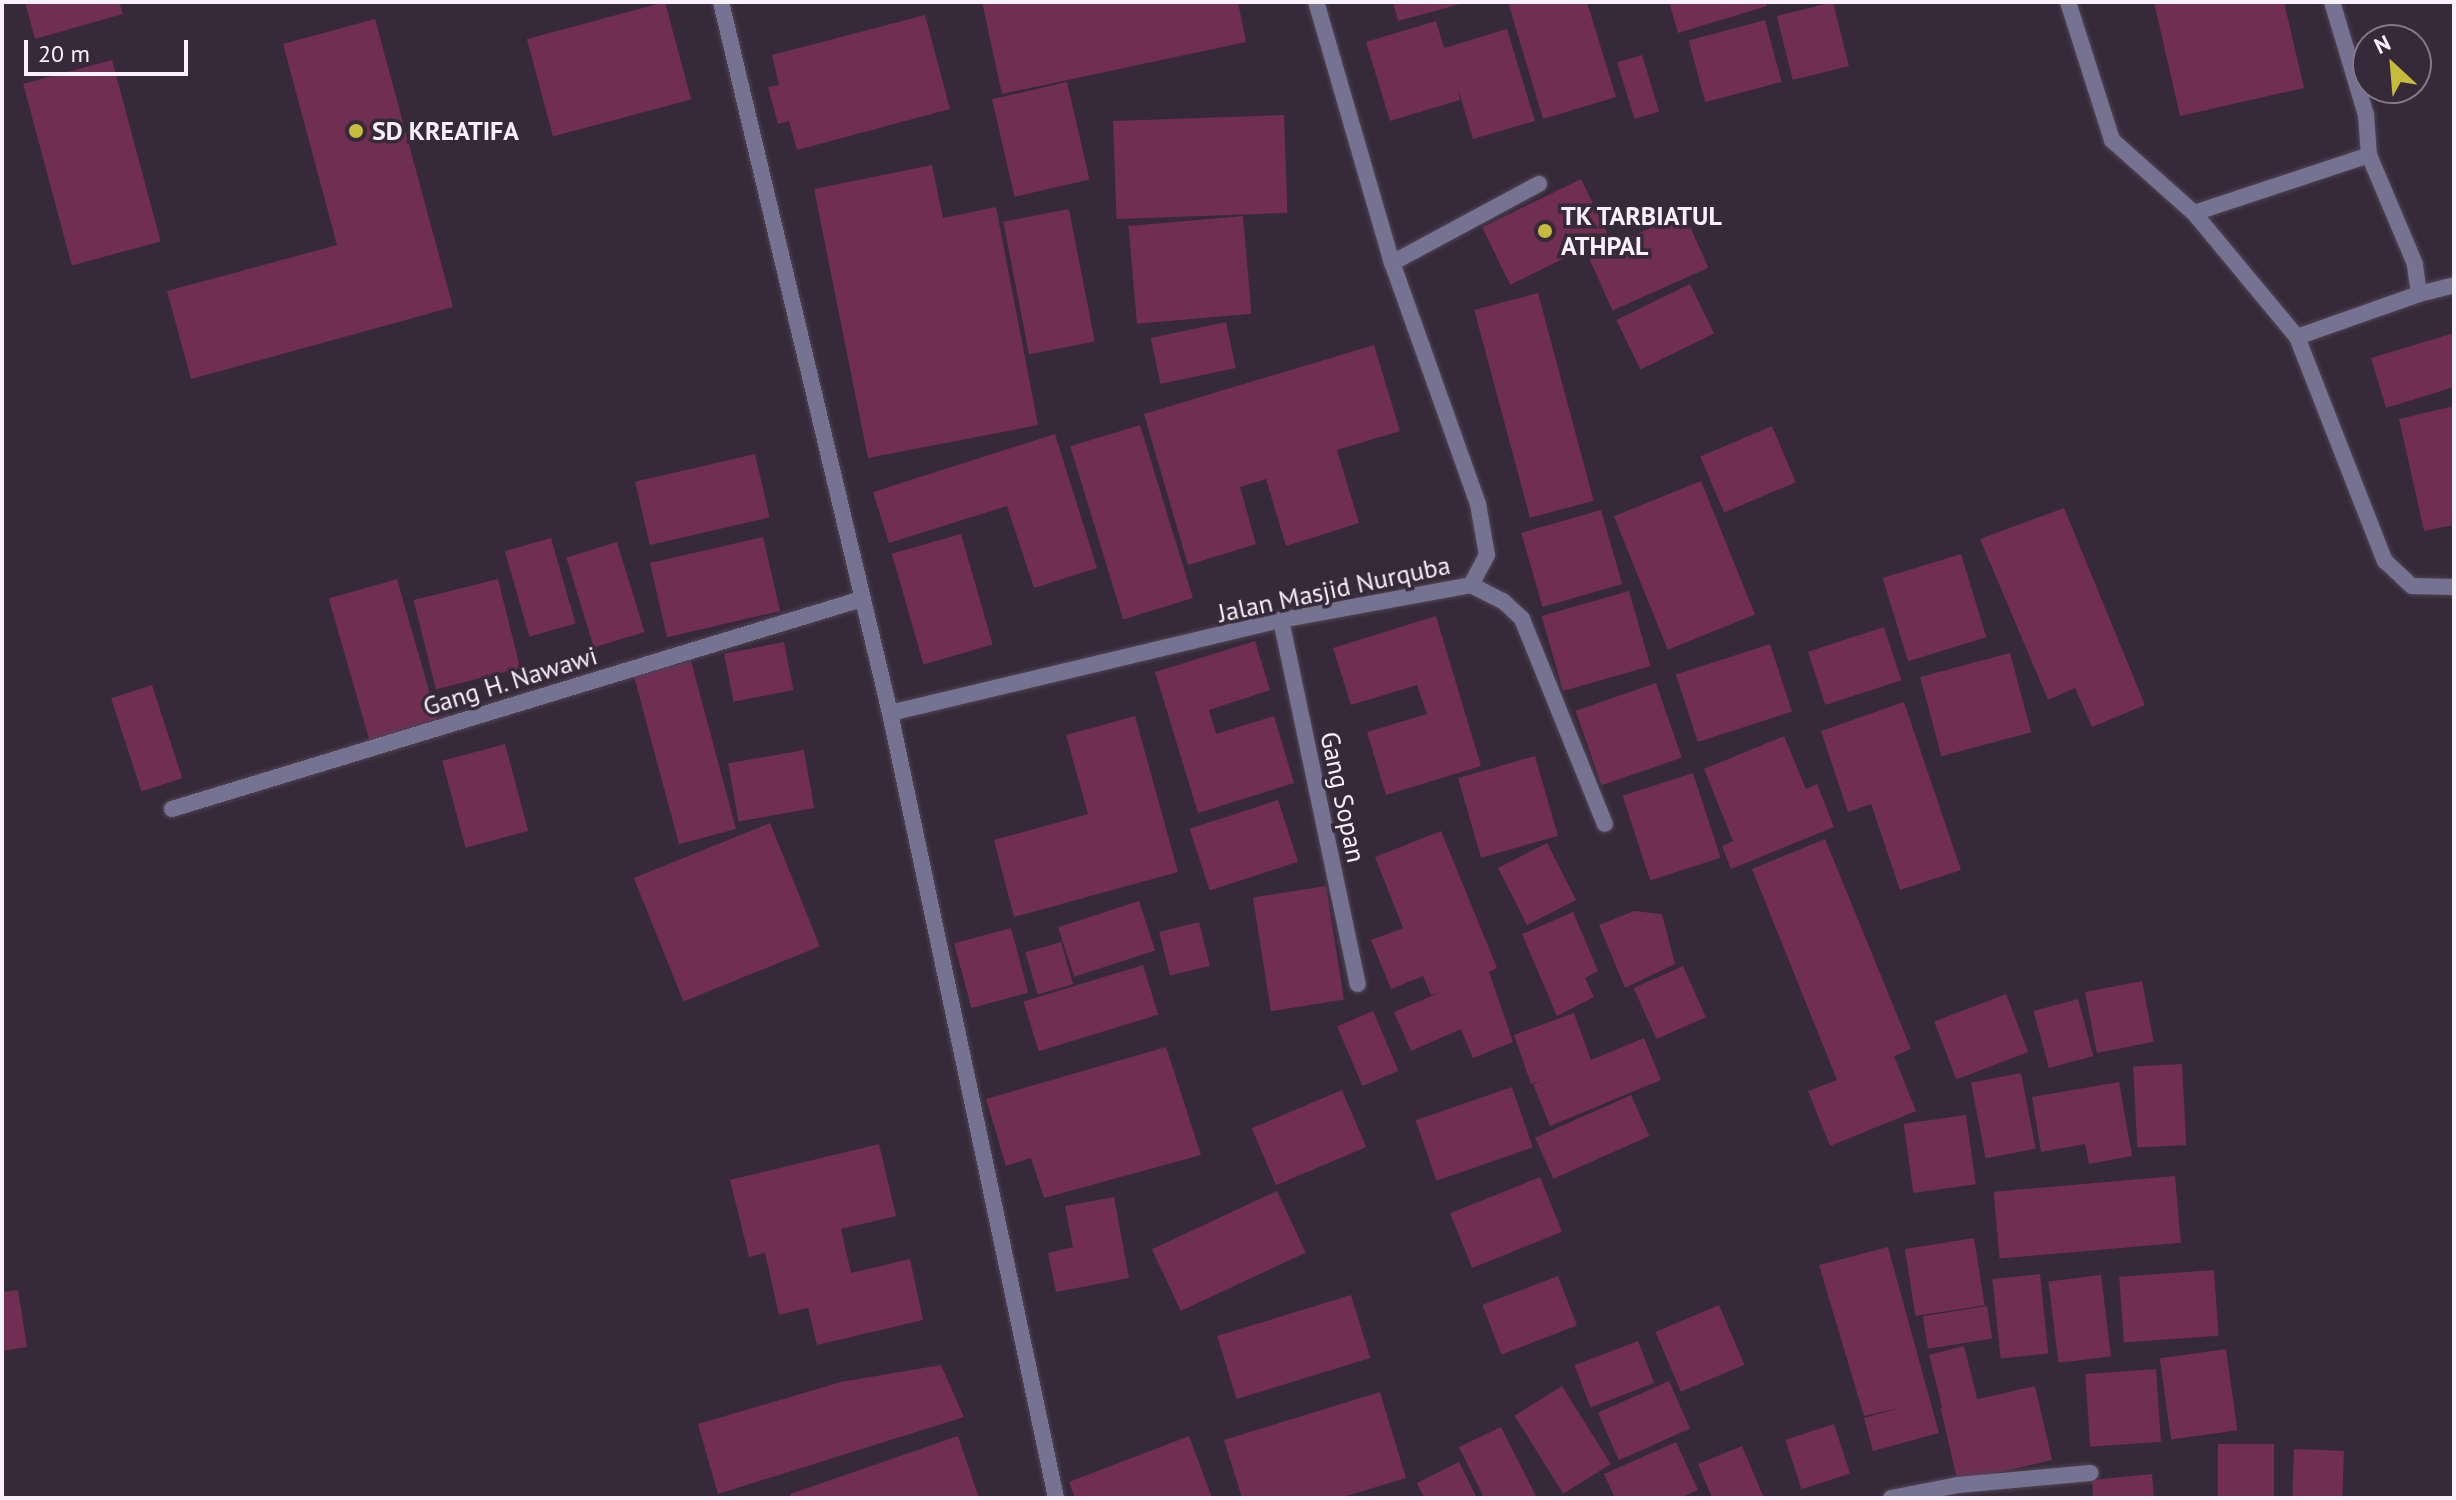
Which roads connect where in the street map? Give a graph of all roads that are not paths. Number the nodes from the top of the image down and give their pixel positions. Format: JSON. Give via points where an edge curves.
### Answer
{"nodes":[{"id":1,"x":721,"y":2,"type":"edge"},
{"id":2,"x":1316,"y":2,"type":"edge"},
{"id":3,"x":2068,"y":2,"type":"edge"},
{"id":4,"x":2332,"y":2,"type":"edge"},
{"id":5,"x":2369,"y":155,"type":"junction"},
{"id":6,"x":1539,"y":184,"type":"dead end"},
{"id":7,"x":2194,"y":213,"type":"junction"},
{"id":8,"x":1392,"y":263,"type":"junction"},
{"id":9,"x":2454,"y":285,"type":"edge"},
{"id":10,"x":2419,"y":294,"type":"junction"},
{"id":11,"x":2297,"y":337,"type":"junction"},
{"id":12,"x":1471,"y":585,"type":"junction"},
{"id":13,"x":2454,"y":587,"type":"edge"},
{"id":14,"x":862,"y":599,"type":"junction"},
{"id":15,"x":1281,"y":620,"type":"junction"},
{"id":16,"x":890,"y":713,"type":"junction"},
{"id":17,"x":172,"y":809,"type":"dead end"},
{"id":18,"x":1605,"y":824,"type":"dead end"},
{"id":19,"x":1358,"y":984,"type":"dead end"},
{"id":20,"x":2090,"y":1473,"type":"dead end"},
{"id":21,"x":1056,"y":1498,"type":"edge"},
{"id":22,"x":1891,"y":1498,"type":"edge"}],
"edges":[{"from":1,"to":14,"type":"street"},
{"from":2,"to":8,"type":"street","name":"Jalan Masjid Nurquba"},
{"from":3,"to":7,"type":"street","via":[[2112,140]]},
{"from":4,"to":5,"type":"street","via":[[2366,115]]},
{"from":5,"to":7,"type":"street"},
{"from":5,"to":10,"type":"street","via":[[2415,264]]},
{"from":6,"to":8,"type":"street"},
{"from":7,"to":11,"type":"street"},
{"from":8,"to":12,"type":"street","name":"Jalan Masjid Nurquba","via":[[1478,504],[1487,555]]},
{"from":9,"to":10,"type":"street"},
{"from":10,"to":11,"type":"street"},
{"from":11,"to":13,"type":"street","via":[[2385,561],[2412,586]]},
{"from":12,"to":15,"type":"street","name":"Jalan Masjid Nurquba"},
{"from":12,"to":18,"type":"street","via":[[1503,601],[1522,619]]},
{"from":14,"to":16,"type":"street"},
{"from":14,"to":17,"type":"street","name":"Gang H. Nawawi"},
{"from":15,"to":16,"type":"street","name":"Jalan Masjid Nurquba"},
{"from":15,"to":19,"type":"street","name":"Gang Sopan"},
{"from":16,"to":21,"type":"street"},
{"from":20,"to":22,"type":"street","via":[[1958,1485]]}]}
